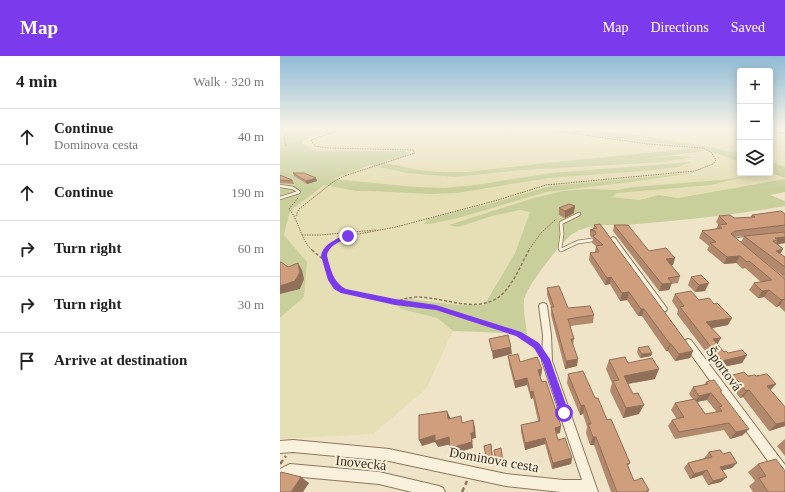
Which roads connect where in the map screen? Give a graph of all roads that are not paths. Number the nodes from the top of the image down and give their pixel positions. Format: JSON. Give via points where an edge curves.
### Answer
{"nodes":[{"id":1,"x":280,"y":186,"type":"edge"},
{"id":2,"x":280,"y":198,"type":"edge"},
{"id":3,"x":579,"y":214,"type":"dead end"},
{"id":4,"x":758,"y":237,"type":"edge"},
{"id":5,"x":612,"y":239,"type":"edge"},
{"id":6,"x":592,"y":240,"type":"edge"},
{"id":7,"x":738,"y":246,"type":"edge"},
{"id":8,"x":543,"y":306,"type":"dead end"},
{"id":9,"x":670,"y":319,"type":"edge"},
{"id":10,"x":684,"y":338,"type":"edge"},
{"id":11,"x":280,"y":447,"type":"edge"},
{"id":12,"x":280,"y":475,"type":"edge"},
{"id":13,"x":785,"y":475,"type":"edge"},
{"id":14,"x":591,"y":489,"type":"edge"},
{"id":15,"x":439,"y":492,"type":"edge"}],
"edges":[{"from":1,"to":2,"type":"lane","via":[[293,188],[299,192]]},
{"from":3,"to":6,"type":"lane","via":[[561,223],[561,250],[578,242]]},
{"from":4,"to":7,"type":"street","via":[[732,241]]},
{"from":5,"to":9,"type":"street"},
{"from":8,"to":14,"type":"street","name":"Dominova cesta","via":[[547,362]]},
{"from":10,"to":13,"type":"street","name":"Športová"},
{"from":11,"to":14,"type":"street","name":"Dominova cesta","via":[[389,455],[506,480]]},
{"from":12,"to":15,"type":"street","name":"Inovecká","via":[[290,470],[379,478]]}]}
